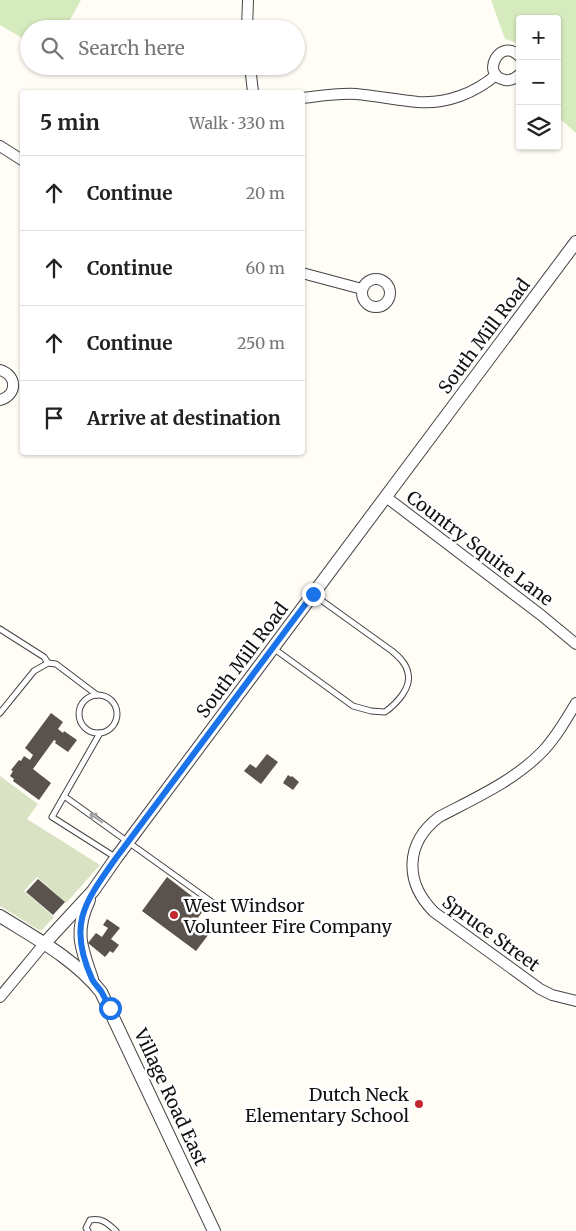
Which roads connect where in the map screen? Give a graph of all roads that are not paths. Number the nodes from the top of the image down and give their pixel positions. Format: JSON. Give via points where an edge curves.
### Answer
{"nodes":[{"id":1,"x":248,"y":0,"type":"edge"},
{"id":2,"x":247,"y":20,"type":"edge"},
{"id":3,"x":516,"y":54,"type":"edge"},
{"id":4,"x":251,"y":75,"type":"edge"},
{"id":5,"x":496,"y":75,"type":"junction"},
{"id":6,"x":516,"y":77,"type":"edge"},
{"id":7,"x":253,"y":90,"type":"edge"},
{"id":8,"x":305,"y":98,"type":"edge"},
{"id":9,"x":0,"y":146,"type":"edge"},
{"id":10,"x":20,"y":159,"type":"edge"},
{"id":11,"x":576,"y":242,"type":"edge"},
{"id":12,"x":305,"y":275,"type":"edge"},
{"id":13,"x":362,"y":289,"type":"dead end"},
{"id":14,"x":0,"y":370,"type":"edge"},
{"id":15,"x":0,"y":400,"type":"edge"},
{"id":16,"x":386,"y":497,"type":"junction"},
{"id":17,"x":313,"y":594,"type":"junction"},
{"id":18,"x":0,"y":629,"type":"edge"},
{"id":19,"x":576,"y":644,"type":"edge"},
{"id":20,"x":273,"y":648,"type":"junction"},
{"id":21,"x":48,"y":663,"type":"junction"},
{"id":22,"x":97,"y":695,"type":"junction"},
{"id":23,"x":576,"y":703,"type":"edge"},
{"id":24,"x":0,"y":713,"type":"edge"},
{"id":25,"x":100,"y":733,"type":"junction"},
{"id":26,"x":64,"y":796,"type":"junction"},
{"id":27,"x":128,"y":841,"type":"junction"},
{"id":28,"x":116,"y":858,"type":"junction"},
{"id":29,"x":93,"y":890,"type":"junction"},
{"id":30,"x":216,"y":905,"type":"dead end"},
{"id":31,"x":0,"y":917,"type":"edge"},
{"id":32,"x":44,"y":944,"type":"junction"},
{"id":33,"x":92,"y":980,"type":"junction"},
{"id":34,"x":0,"y":997,"type":"edge"},
{"id":35,"x":576,"y":1001,"type":"edge"},
{"id":36,"x":88,"y":1231,"type":"edge"},
{"id":37,"x":116,"y":1231,"type":"edge"},
{"id":38,"x":214,"y":1231,"type":"edge"}],
"edges":[{"from":1,"to":2,"type":"street"},
{"from":3,"to":5,"type":"street","via":[[505,51],[494,59]]},
{"from":4,"to":7,"type":"street"},
{"from":5,"to":6,"type":"street","via":[[508,80]]},
{"from":5,"to":8,"type":"street","via":[[463,95],[432,102],[357,94]]},
{"from":9,"to":10,"type":"street"},
{"from":11,"to":16,"type":"street","name":"South Mill Road"},
{"from":12,"to":13,"type":"street"},
{"from":14,"to":15,"type":"street","via":[[9,374],[13,383],[8,397]]},
{"from":16,"to":17,"type":"street","name":"South Mill Road"},
{"from":16,"to":19,"type":"street","name":"Country Squire Lane"},
{"from":17,"to":20,"type":"street","name":"South Mill Road"},
{"from":17,"to":20,"type":"lane","via":[[403,661],[409,674],[408,681],[395,704],[385,712],[353,706]]},
{"from":18,"to":21,"type":"lane","via":[[44,657]]},
{"from":20,"to":27,"type":"street","name":"South Mill Road"},
{"from":21,"to":22,"type":"lane","via":[[56,664]]},
{"from":21,"to":24,"type":"lane","via":[[34,671]]},
{"from":22,"to":25,"type":"lane","via":[[110,699],[117,710],[112,728]]},
{"from":22,"to":25,"type":"lane","via":[[86,699],[79,715],[84,727]]},
{"from":23,"to":35,"type":"street","name":"Spruce Street","via":[[543,751],[527,766],[431,824],[416,844],[412,868],[419,894],[434,912],[540,989]]},
{"from":25,"to":26,"type":"lane"},
{"from":27,"to":26,"type":"lane","one_way":true},
{"from":26,"to":28,"type":"lane","via":[[52,817]]},
{"from":27,"to":28,"type":"street","name":"South Mill Road"},
{"from":27,"to":30,"type":"lane"},
{"from":28,"to":29,"type":"street","name":"South Mill Road"},
{"from":29,"to":32,"type":"street","name":"South Mill Road"},
{"from":29,"to":33,"type":"street","via":[[80,922],[82,950]]},
{"from":31,"to":32,"type":"street","name":"Village Road East"},
{"from":32,"to":33,"type":"street","name":"Village Road East"},
{"from":32,"to":34,"type":"street","name":"South Mill Road"},
{"from":33,"to":38,"type":"street","name":"Village Road East","via":[[110,1008]]},
{"from":36,"to":37,"type":"lane","via":[[86,1228],[90,1220],[98,1219]]}]}
